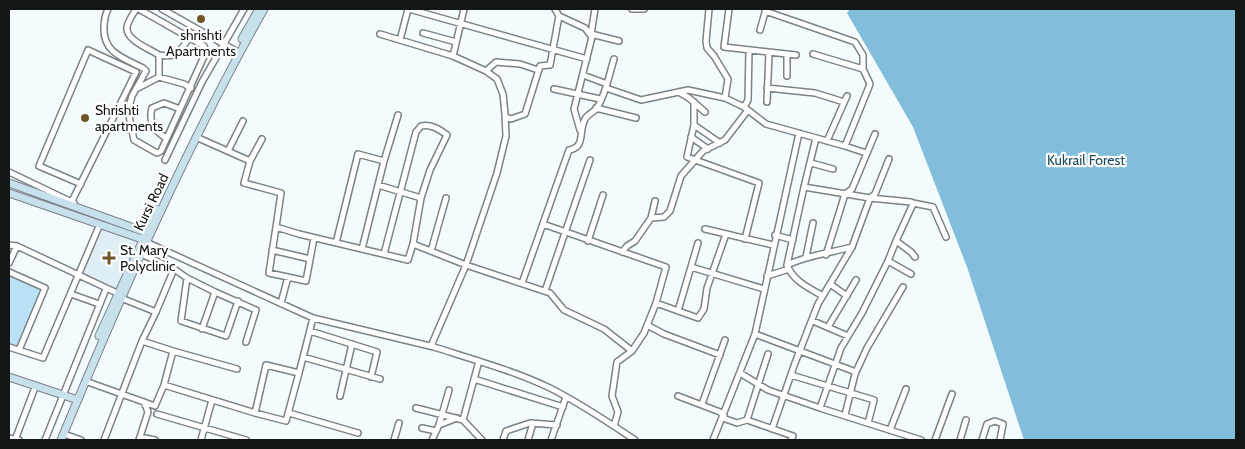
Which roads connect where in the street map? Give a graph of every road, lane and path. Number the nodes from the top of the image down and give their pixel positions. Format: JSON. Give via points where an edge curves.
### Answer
{"nodes":[{"id":1,"x":108,"y":9,"type":"edge"},
{"id":2,"x":138,"y":9,"type":"edge"},
{"id":3,"x":162,"y":9,"type":"edge"},
{"id":4,"x":244,"y":9,"type":"edge"},
{"id":5,"x":258,"y":9,"type":"edge"},
{"id":6,"x":264,"y":9,"type":"edge"},
{"id":7,"x":409,"y":9,"type":"edge"},
{"id":8,"x":464,"y":9,"type":"edge"},
{"id":9,"x":555,"y":9,"type":"edge"},
{"id":10,"x":595,"y":9,"type":"edge"},
{"id":11,"x":632,"y":9,"type":"edge"},
{"id":12,"x":644,"y":9,"type":"edge"},
{"id":13,"x":710,"y":9,"type":"edge"},
{"id":14,"x":729,"y":9,"type":"edge"},
{"id":15,"x":765,"y":10,"type":"edge"},
{"id":16,"x":175,"y":16,"type":"junction"},
{"id":17,"x":559,"y":16,"type":"junction"},
{"id":18,"x":461,"y":23,"type":"junction"},
{"id":19,"x":170,"y":26,"type":"junction"},
{"id":20,"x":760,"y":30,"type":"dead end"},
{"id":21,"x":380,"y":34,"type":"dead end"},
{"id":22,"x":423,"y":34,"type":"dead end"},
{"id":23,"x":591,"y":34,"type":"junction"},
{"id":24,"x":189,"y":38,"type":"junction"},
{"id":25,"x":400,"y":40,"type":"junction"},
{"id":26,"x":619,"y":41,"type":"dead end"},
{"id":27,"x":456,"y":42,"type":"junction"},
{"id":28,"x":224,"y":44,"type":"junction"},
{"id":29,"x":554,"y":49,"type":"junction"},
{"id":30,"x":749,"y":50,"type":"junction"},
{"id":31,"x":236,"y":51,"type":"junction"},
{"id":32,"x":768,"y":53,"type":"junction"},
{"id":33,"x":788,"y":54,"type":"junction"},
{"id":34,"x":796,"y":54,"type":"dead end"},
{"id":35,"x":813,"y":54,"type":"dead end"},
{"id":36,"x":159,"y":55,"type":"junction"},
{"id":37,"x":453,"y":56,"type":"junction"},
{"id":38,"x":587,"y":59,"type":"junction"},
{"id":39,"x":614,"y":59,"type":"dead end"},
{"id":40,"x":863,"y":69,"type":"junction"},
{"id":41,"x":538,"y":70,"type":"junction"},
{"id":42,"x":486,"y":71,"type":"junction"},
{"id":43,"x":583,"y":75,"type":"junction"},
{"id":44,"x":787,"y":76,"type":"dead end"},
{"id":45,"x":159,"y":77,"type":"junction"},
{"id":46,"x":606,"y":86,"type":"junction"},
{"id":47,"x":190,"y":88,"type":"junction"},
{"id":48,"x":767,"y":88,"type":"junction"},
{"id":49,"x":135,"y":89,"type":"junction"},
{"id":50,"x":554,"y":89,"type":"dead end"},
{"id":51,"x":680,"y":92,"type":"junction"},
{"id":52,"x":577,"y":94,"type":"junction"},
{"id":53,"x":846,"y":96,"type":"dead end"},
{"id":54,"x":725,"y":98,"type":"junction"},
{"id":55,"x":600,"y":100,"type":"junction"},
{"id":56,"x":694,"y":102,"type":"junction"},
{"id":57,"x":766,"y":102,"type":"dead end"},
{"id":58,"x":844,"y":102,"type":"junction"},
{"id":59,"x":596,"y":108,"type":"junction"},
{"id":60,"x":180,"y":109,"type":"junction"},
{"id":61,"x":746,"y":109,"type":"junction"},
{"id":62,"x":705,"y":112,"type":"dead end"},
{"id":63,"x":398,"y":115,"type":"dead end"},
{"id":64,"x":506,"y":117,"type":"junction"},
{"id":65,"x":636,"y":118,"type":"dead end"},
{"id":66,"x":175,"y":120,"type":"junction"},
{"id":67,"x":243,"y":121,"type":"dead end"},
{"id":68,"x":183,"y":123,"type":"junction"},
{"id":69,"x":694,"y":125,"type":"junction"},
{"id":70,"x":580,"y":130,"type":"junction"},
{"id":71,"x":197,"y":133,"type":"junction"},
{"id":72,"x":800,"y":133,"type":"junction"},
{"id":73,"x":875,"y":134,"type":"dead end"},
{"id":74,"x":691,"y":137,"type":"junction"},
{"id":75,"x":166,"y":138,"type":"junction"},
{"id":76,"x":816,"y":138,"type":"junction"},
{"id":77,"x":262,"y":139,"type":"dead end"},
{"id":78,"x":827,"y":141,"type":"junction"},
{"id":79,"x":720,"y":143,"type":"junction"},
{"id":80,"x":846,"y":146,"type":"junction"},
{"id":81,"x":708,"y":149,"type":"junction"},
{"id":82,"x":228,"y":151,"type":"junction"},
{"id":83,"x":866,"y":153,"type":"junction"},
{"id":84,"x":889,"y":159,"type":"dead end"},
{"id":85,"x":166,"y":160,"type":"dead end"},
{"id":86,"x":590,"y":160,"type":"dead end"},
{"id":87,"x":695,"y":160,"type":"junction"},
{"id":88,"x":250,"y":161,"type":"junction"},
{"id":89,"x":384,"y":161,"type":"junction"},
{"id":90,"x":811,"y":163,"type":"junction"},
{"id":91,"x":833,"y":169,"type":"dead end"},
{"id":92,"x":9,"y":172,"type":"edge"},
{"id":93,"x":9,"y":183,"type":"edge"},
{"id":94,"x":81,"y":184,"type":"junction"},
{"id":95,"x":378,"y":185,"type":"junction"},
{"id":96,"x":804,"y":187,"type":"junction"},
{"id":97,"x":400,"y":191,"type":"junction"},
{"id":98,"x":9,"y":193,"type":"edge"},
{"id":99,"x":603,"y":194,"type":"dead end"},
{"id":100,"x":845,"y":194,"type":"junction"},
{"id":101,"x":422,"y":198,"type":"junction"},
{"id":102,"x":446,"y":198,"type":"dead end"},
{"id":103,"x":870,"y":198,"type":"junction"},
{"id":104,"x":656,"y":201,"type":"dead end"},
{"id":105,"x":72,"y":202,"type":"junction"},
{"id":106,"x":913,"y":203,"type":"junction"},
{"id":107,"x":81,"y":209,"type":"junction"},
{"id":108,"x":651,"y":218,"type":"junction"},
{"id":109,"x":813,"y":223,"type":"dead end"},
{"id":110,"x":100,"y":224,"type":"junction"},
{"id":111,"x":543,"y":224,"type":"junction"},
{"id":112,"x":276,"y":226,"type":"junction"},
{"id":113,"x":705,"y":229,"type":"dead end"},
{"id":114,"x":564,"y":232,"type":"junction"},
{"id":115,"x":726,"y":234,"type":"junction"},
{"id":116,"x":776,"y":235,"type":"junction"},
{"id":117,"x":146,"y":237,"type":"junction"},
{"id":118,"x":946,"y":237,"type":"dead end"},
{"id":119,"x":314,"y":238,"type":"junction"},
{"id":120,"x":745,"y":238,"type":"junction"},
{"id":121,"x":793,"y":240,"type":"junction"},
{"id":122,"x":588,"y":241,"type":"junction"},
{"id":123,"x":896,"y":241,"type":"junction"},
{"id":124,"x":698,"y":242,"type":"dead end"},
{"id":125,"x":336,"y":243,"type":"junction"},
{"id":126,"x":412,"y":244,"type":"junction"},
{"id":127,"x":9,"y":245,"type":"edge"},
{"id":128,"x":773,"y":245,"type":"junction"},
{"id":129,"x":17,"y":246,"type":"junction"},
{"id":130,"x":852,"y":247,"type":"junction"},
{"id":131,"x":362,"y":249,"type":"junction"},
{"id":132,"x":272,"y":250,"type":"junction"},
{"id":133,"x":431,"y":251,"type":"junction"},
{"id":134,"x":622,"y":252,"type":"junction"},
{"id":135,"x":141,"y":254,"type":"junction"},
{"id":136,"x":384,"y":254,"type":"junction"},
{"id":137,"x":826,"y":255,"type":"junction"},
{"id":138,"x":806,"y":257,"type":"junction"},
{"id":139,"x":915,"y":257,"type":"dead end"},
{"id":140,"x":310,"y":259,"type":"junction"},
{"id":141,"x":888,"y":261,"type":"junction"},
{"id":142,"x":9,"y":263,"type":"edge"},
{"id":143,"x":466,"y":265,"type":"junction"},
{"id":144,"x":691,"y":267,"type":"junction"},
{"id":145,"x":788,"y":267,"type":"junction"},
{"id":146,"x":174,"y":269,"type":"junction"},
{"id":147,"x":9,"y":272,"type":"edge"},
{"id":148,"x":712,"y":272,"type":"junction"},
{"id":149,"x":911,"y":274,"type":"dead end"},
{"id":150,"x":78,"y":276,"type":"junction"},
{"id":151,"x":766,"y":276,"type":"junction"},
{"id":152,"x":288,"y":277,"type":"junction"},
{"id":153,"x":188,"y":278,"type":"junction"},
{"id":154,"x":856,"y":280,"type":"dead end"},
{"id":155,"x":522,"y":283,"type":"junction"},
{"id":156,"x":830,"y":284,"type":"junction"},
{"id":157,"x":903,"y":287,"type":"dead end"},
{"id":158,"x":106,"y":289,"type":"junction"},
{"id":159,"x":764,"y":289,"type":"junction"},
{"id":160,"x":545,"y":291,"type":"junction"},
{"id":161,"x":215,"y":292,"type":"junction"},
{"id":162,"x":71,"y":294,"type":"junction"},
{"id":163,"x":119,"y":296,"type":"junction"},
{"id":164,"x":823,"y":296,"type":"junction"},
{"id":165,"x":847,"y":296,"type":"junction"},
{"id":166,"x":238,"y":301,"type":"junction"},
{"id":167,"x":281,"y":303,"type":"junction"},
{"id":168,"x":656,"y":303,"type":"junction"},
{"id":169,"x":99,"y":304,"type":"junction"},
{"id":170,"x":678,"y":311,"type":"junction"},
{"id":171,"x":156,"y":312,"type":"junction"},
{"id":172,"x":313,"y":318,"type":"junction"},
{"id":173,"x":813,"y":321,"type":"junction"},
{"id":174,"x":647,"y":325,"type":"junction"},
{"id":175,"x":828,"y":327,"type":"junction"},
{"id":176,"x":202,"y":329,"type":"junction"},
{"id":177,"x":310,"y":331,"type":"junction"},
{"id":178,"x":754,"y":334,"type":"junction"},
{"id":179,"x":848,"y":336,"type":"junction"},
{"id":180,"x":725,"y":340,"type":"dead end"},
{"id":181,"x":142,"y":341,"type":"junction"},
{"id":182,"x":246,"y":342,"type":"dead end"},
{"id":183,"x":352,"y":344,"type":"junction"},
{"id":184,"x":9,"y":347,"type":"edge"},
{"id":185,"x":434,"y":347,"type":"junction"},
{"id":186,"x":19,"y":350,"type":"junction"},
{"id":187,"x":173,"y":351,"type":"junction"},
{"id":188,"x":632,"y":351,"type":"junction"},
{"id":189,"x":799,"y":351,"type":"junction"},
{"id":190,"x":768,"y":354,"type":"dead end"},
{"id":191,"x":720,"y":356,"type":"junction"},
{"id":192,"x":303,"y":357,"type":"junction"},
{"id":193,"x":479,"y":361,"type":"junction"},
{"id":194,"x":834,"y":364,"type":"junction"},
{"id":195,"x":237,"y":368,"type":"dead end"},
{"id":196,"x":346,"y":369,"type":"junction"},
{"id":197,"x":856,"y":372,"type":"junction"},
{"id":198,"x":299,"y":373,"type":"junction"},
{"id":199,"x":740,"y":373,"type":"junction"},
{"id":200,"x":791,"y":375,"type":"junction"},
{"id":201,"x":9,"y":377,"type":"edge"},
{"id":202,"x":371,"y":377,"type":"junction"},
{"id":203,"x":380,"y":379,"type":"dead end"},
{"id":204,"x":474,"y":379,"type":"junction"},
{"id":205,"x":9,"y":381,"type":"edge"},
{"id":206,"x":86,"y":381,"type":"junction"},
{"id":207,"x":758,"y":384,"type":"junction"},
{"id":208,"x":164,"y":385,"type":"junction"},
{"id":209,"x":827,"y":386,"type":"junction"},
{"id":210,"x":906,"y":389,"type":"dead end"},
{"id":211,"x":34,"y":390,"type":"junction"},
{"id":212,"x":449,"y":390,"type":"dead end"},
{"id":213,"x":850,"y":393,"type":"junction"},
{"id":214,"x":952,"y":394,"type":"dead end"},
{"id":215,"x":123,"y":395,"type":"junction"},
{"id":216,"x":340,"y":396,"type":"dead end"},
{"id":217,"x":678,"y":396,"type":"dead end"},
{"id":218,"x":784,"y":396,"type":"junction"},
{"id":219,"x":61,"y":397,"type":"junction"},
{"id":220,"x":566,"y":397,"type":"junction"},
{"id":221,"x":212,"y":400,"type":"junction"},
{"id":222,"x":75,"y":401,"type":"junction"},
{"id":223,"x":144,"y":402,"type":"junction"},
{"id":224,"x":702,"y":404,"type":"junction"},
{"id":225,"x":563,"y":407,"type":"junction"},
{"id":226,"x":416,"y":408,"type":"dead end"},
{"id":227,"x":820,"y":408,"type":"junction"},
{"id":228,"x":255,"y":413,"type":"junction"},
{"id":229,"x":289,"y":413,"type":"junction"},
{"id":230,"x":441,"y":413,"type":"junction"},
{"id":231,"x":157,"y":414,"type":"dead end"},
{"id":232,"x":845,"y":415,"type":"junction"},
{"id":233,"x":457,"y":418,"type":"junction"},
{"id":234,"x":723,"y":418,"type":"junction"},
{"id":235,"x":463,"y":420,"type":"junction"},
{"id":236,"x":747,"y":420,"type":"junction"},
{"id":237,"x":966,"y":420,"type":"dead end"},
{"id":238,"x":399,"y":423,"type":"dead end"},
{"id":239,"x":868,"y":423,"type":"junction"},
{"id":240,"x":533,"y":424,"type":"junction"},
{"id":241,"x":557,"y":425,"type":"junction"},
{"id":242,"x":614,"y":426,"type":"junction"},
{"id":243,"x":204,"y":428,"type":"junction"},
{"id":244,"x":422,"y":428,"type":"dead end"},
{"id":245,"x":437,"y":428,"type":"junction"},
{"id":246,"x":772,"y":429,"type":"junction"},
{"id":247,"x":890,"y":430,"type":"junction"},
{"id":248,"x":358,"y":433,"type":"dead end"},
{"id":249,"x":63,"y":437,"type":"edge"},
{"id":250,"x":140,"y":438,"type":"edge"},
{"id":251,"x":14,"y":439,"type":"edge"},
{"id":252,"x":914,"y":439,"type":"edge"},
{"id":253,"x":45,"y":440,"type":"edge"},
{"id":254,"x":57,"y":440,"type":"edge"},
{"id":255,"x":81,"y":440,"type":"edge"},
{"id":256,"x":104,"y":440,"type":"edge"},
{"id":257,"x":155,"y":440,"type":"edge"},
{"id":258,"x":201,"y":440,"type":"edge"},
{"id":259,"x":246,"y":440,"type":"edge"},
{"id":260,"x":394,"y":440,"type":"edge"},
{"id":261,"x":432,"y":440,"type":"edge"},
{"id":262,"x":482,"y":440,"type":"edge"},
{"id":263,"x":503,"y":440,"type":"edge"},
{"id":264,"x":528,"y":440,"type":"edge"},
{"id":265,"x":551,"y":440,"type":"edge"},
{"id":266,"x":635,"y":440,"type":"edge"},
{"id":267,"x":713,"y":440,"type":"edge"},
{"id":268,"x":791,"y":440,"type":"edge"},
{"id":269,"x":921,"y":440,"type":"edge"},
{"id":270,"x":935,"y":440,"type":"edge"},
{"id":271,"x":960,"y":440,"type":"edge"},
{"id":272,"x":982,"y":440,"type":"edge"},
{"id":273,"x":1000,"y":440,"type":"edge"}],
"edges":[{"from":1,"to":49,"type":"street","via":[[104,33],[110,50],[146,71]]},
{"from":2,"to":19,"type":"street"},
{"from":2,"to":36,"type":"street","via":[[127,25],[129,36]]},
{"from":3,"to":16,"type":"street"},
{"from":4,"to":28,"type":"street"},
{"from":5,"to":31,"type":"main road","name":"Kursi Road"},
{"from":6,"to":71,"type":"main road","name":"Kursi Road"},
{"from":7,"to":18,"type":"street"},
{"from":7,"to":25,"type":"street"},
{"from":8,"to":18,"type":"street"},
{"from":9,"to":17,"type":"street"},
{"from":10,"to":23,"type":"street"},
{"from":11,"to":12,"type":"street"},
{"from":13,"to":54,"type":"street","via":[[707,48],[728,79]]},
{"from":14,"to":30,"type":"street","via":[[724,47]]},
{"from":15,"to":20,"type":"street"},
{"from":15,"to":40,"type":"street","via":[[855,42],[863,55]]},
{"from":16,"to":19,"type":"street"},
{"from":16,"to":28,"type":"street"},
{"from":17,"to":23,"type":"street"},
{"from":17,"to":29,"type":"street"},
{"from":18,"to":27,"type":"street"},
{"from":18,"to":29,"type":"street"},
{"from":19,"to":24,"type":"street"},
{"from":21,"to":25,"type":"street"},
{"from":22,"to":27,"type":"street"},
{"from":23,"to":26,"type":"street"},
{"from":23,"to":38,"type":"street"},
{"from":24,"to":36,"type":"street","via":[[176,55]]},
{"from":24,"to":47,"type":"street","via":[[204,46],[206,52]]},
{"from":25,"to":37,"type":"street"},
{"from":27,"to":37,"type":"street"},
{"from":28,"to":31,"type":"street"},
{"from":28,"to":68,"type":"street"},
{"from":29,"to":38,"type":"street"},
{"from":29,"to":41,"type":"street","via":[[550,65],[540,66]]},
{"from":30,"to":32,"type":"street"},
{"from":30,"to":61,"type":"street"},
{"from":31,"to":71,"type":"main road","name":"Kursi Road","via":[[207,104]]},
{"from":32,"to":33,"type":"street"},
{"from":32,"to":48,"type":"street"},
{"from":33,"to":34,"type":"street"},
{"from":33,"to":44,"type":"street"},
{"from":35,"to":40,"type":"street"},
{"from":36,"to":45,"type":"street"},
{"from":37,"to":42,"type":"street"},
{"from":38,"to":43,"type":"street"},
{"from":39,"to":46,"type":"street"},
{"from":40,"to":80,"type":"street","via":[[870,82],[869,88]]},
{"from":41,"to":42,"type":"street","via":[[520,64],[496,62]]},
{"from":41,"to":64,"type":"street","via":[[524,114],[511,119]]},
{"from":42,"to":64,"type":"street","via":[[497,79]]},
{"from":43,"to":46,"type":"street"},
{"from":43,"to":52,"type":"street"},
{"from":45,"to":47,"type":"street"},
{"from":45,"to":49,"type":"street"},
{"from":46,"to":51,"type":"street","via":[[641,100]]},
{"from":46,"to":55,"type":"street"},
{"from":47,"to":60,"type":"street"},
{"from":48,"to":57,"type":"street"},
{"from":48,"to":58,"type":"street","via":[[815,93]]},
{"from":49,"to":75,"type":"street","via":[[128,111],[134,140],[157,153]]},
{"from":50,"to":52,"type":"street"},
{"from":51,"to":54,"type":"street","via":[[688,90]]},
{"from":51,"to":56,"type":"street"},
{"from":52,"to":55,"type":"street"},
{"from":52,"to":70,"type":"street","via":[[574,108]]},
{"from":53,"to":58,"type":"street"},
{"from":54,"to":61,"type":"street"},
{"from":55,"to":59,"type":"street"},
{"from":56,"to":62,"type":"street"},
{"from":56,"to":69,"type":"street"},
{"from":58,"to":78,"type":"street"},
{"from":59,"to":65,"type":"street"},
{"from":59,"to":70,"type":"street"},
{"from":60,"to":66,"type":"street"},
{"from":60,"to":75,"type":"street","via":[[164,103],[152,108],[149,117],[155,131]]},
{"from":61,"to":72,"type":"street","via":[[766,124]]},
{"from":61,"to":79,"type":"street"},
{"from":63,"to":89,"type":"street"},
{"from":64,"to":143,"type":"street","via":[[506,136],[497,173]]},
{"from":66,"to":68,"type":"street"},
{"from":66,"to":75,"type":"street"},
{"from":67,"to":82,"type":"street"},
{"from":68,"to":85,"type":"street"},
{"from":69,"to":74,"type":"street"},
{"from":69,"to":79,"type":"street"},
{"from":70,"to":111,"type":"street","via":[[581,141],[576,149],[569,150]]},
{"from":71,"to":82,"type":"street"},
{"from":71,"to":117,"type":"main road","name":"Kursi Road"},
{"from":72,"to":76,"type":"street"},
{"from":72,"to":116,"type":"street"},
{"from":73,"to":83,"type":"street"},
{"from":74,"to":81,"type":"street"},
{"from":74,"to":87,"type":"street","via":[[687,157]]},
{"from":76,"to":78,"type":"street"},
{"from":76,"to":90,"type":"street"},
{"from":77,"to":88,"type":"street"},
{"from":78,"to":80,"type":"street"},
{"from":79,"to":81,"type":"street"},
{"from":80,"to":83,"type":"street"},
{"from":81,"to":87,"type":"street"},
{"from":82,"to":88,"type":"street"},
{"from":83,"to":100,"type":"street","via":[[852,190]]},
{"from":84,"to":103,"type":"street","via":[[875,194]]},
{"from":86,"to":114,"type":"street"},
{"from":87,"to":108,"type":"street","via":[[681,176],[670,211],[664,217]]},
{"from":87,"to":120,"type":"street","via":[[760,183]]},
{"from":88,"to":112,"type":"street","via":[[244,183],[281,193]]},
{"from":89,"to":95,"type":"street"},
{"from":89,"to":125,"type":"street","via":[[358,154]]},
{"from":90,"to":91,"type":"street"},
{"from":90,"to":96,"type":"street"},
{"from":92,"to":105,"type":"street"},
{"from":93,"to":107,"type":"main road"},
{"from":94,"to":94,"type":"street","via":[[136,72],[88,50],[39,166]]},
{"from":94,"to":105,"type":"street"},
{"from":95,"to":97,"type":"street"},
{"from":95,"to":131,"type":"street"},
{"from":96,"to":100,"type":"street"},
{"from":96,"to":121,"type":"street"},
{"from":97,"to":101,"type":"street"},
{"from":97,"to":101,"type":"street","via":[[416,132],[426,125],[439,129],[447,135],[430,170]]},
{"from":97,"to":136,"type":"street"},
{"from":98,"to":110,"type":"main road"},
{"from":99,"to":122,"type":"street"},
{"from":100,"to":103,"type":"street"},
{"from":100,"to":137,"type":"street"},
{"from":101,"to":126,"type":"street"},
{"from":102,"to":133,"type":"street"},
{"from":103,"to":106,"type":"street"},
{"from":103,"to":130,"type":"street"},
{"from":104,"to":108,"type":"street"},
{"from":105,"to":107,"type":"street"},
{"from":106,"to":118,"type":"street","via":[[933,207]]},
{"from":106,"to":123,"type":"street"},
{"from":107,"to":117,"type":"main road"},
{"from":108,"to":134,"type":"street","via":[[635,241]]},
{"from":109,"to":138,"type":"street"},
{"from":110,"to":117,"type":"main road"},
{"from":110,"to":150,"type":"street"},
{"from":111,"to":114,"type":"street"},
{"from":111,"to":155,"type":"street"},
{"from":112,"to":119,"type":"street"},
{"from":112,"to":132,"type":"street"},
{"from":113,"to":115,"type":"street"},
{"from":114,"to":122,"type":"street"},
{"from":114,"to":160,"type":"street"},
{"from":115,"to":120,"type":"street"},
{"from":115,"to":148,"type":"street"},
{"from":116,"to":121,"type":"street"},
{"from":116,"to":128,"type":"street"},
{"from":117,"to":135,"type":"main road","name":"Kursi Road"},
{"from":117,"to":163,"type":"main road","name":"Kursi Road"},
{"from":117,"to":167,"type":"street"},
{"from":119,"to":125,"type":"street"},
{"from":119,"to":140,"type":"street"},
{"from":120,"to":128,"type":"street"},
{"from":121,"to":145,"type":"street"},
{"from":122,"to":134,"type":"street"},
{"from":123,"to":139,"type":"street"},
{"from":123,"to":141,"type":"street"},
{"from":124,"to":144,"type":"street"},
{"from":125,"to":131,"type":"street"},
{"from":126,"to":133,"type":"street"},
{"from":126,"to":136,"type":"street","via":[[408,260]]},
{"from":127,"to":129,"type":"street"},
{"from":128,"to":151,"type":"street"},
{"from":129,"to":142,"type":"street"},
{"from":129,"to":150,"type":"street"},
{"from":130,"to":137,"type":"street"},
{"from":130,"to":156,"type":"street"},
{"from":131,"to":136,"type":"street"},
{"from":132,"to":140,"type":"street"},
{"from":132,"to":152,"type":"street","via":[[268,273]]},
{"from":133,"to":143,"type":"street"},
{"from":134,"to":168,"type":"street","via":[[666,267]]},
{"from":135,"to":146,"type":"street"},
{"from":135,"to":163,"type":"main road","name":"Kursi Road"},
{"from":137,"to":138,"type":"street"},
{"from":138,"to":145,"type":"street"},
{"from":140,"to":152,"type":"street","via":[[306,281]]},
{"from":141,"to":149,"type":"street"},
{"from":141,"to":179,"type":"street"},
{"from":143,"to":155,"type":"street"},
{"from":143,"to":185,"type":"street","via":[[431,346]]},
{"from":144,"to":148,"type":"street"},
{"from":144,"to":170,"type":"street"},
{"from":145,"to":151,"type":"street"},
{"from":145,"to":164,"type":"street","via":[[801,283]]},
{"from":146,"to":153,"type":"street"},
{"from":146,"to":171,"type":"street"},
{"from":147,"to":186,"type":"street","via":[[45,288]]},
{"from":148,"to":159,"type":"street"},
{"from":148,"to":170,"type":"street","via":[[704,309],[698,318]]},
{"from":150,"to":158,"type":"street"},
{"from":150,"to":162,"type":"street"},
{"from":151,"to":159,"type":"street"},
{"from":152,"to":167,"type":"street"},
{"from":153,"to":161,"type":"street"},
{"from":153,"to":176,"type":"street","via":[[181,321]]},
{"from":154,"to":165,"type":"street"},
{"from":155,"to":160,"type":"street"},
{"from":156,"to":164,"type":"street"},
{"from":156,"to":165,"type":"street"},
{"from":157,"to":197,"type":"street"},
{"from":158,"to":163,"type":"street"},
{"from":158,"to":169,"type":"street"},
{"from":159,"to":178,"type":"street"},
{"from":160,"to":188,"type":"street","via":[[564,310],[604,329]]},
{"from":161,"to":166,"type":"street"},
{"from":161,"to":176,"type":"street"},
{"from":162,"to":169,"type":"street"},
{"from":162,"to":186,"type":"street","via":[[44,358]]},
{"from":163,"to":171,"type":"street"},
{"from":163,"to":206,"type":"main road","name":"Kursi Road"},
{"from":163,"to":222,"type":"main road","name":"Kursi Road"},
{"from":164,"to":173,"type":"street"},
{"from":165,"to":175,"type":"street"},
{"from":166,"to":176,"type":"street","via":[[226,336]]},
{"from":166,"to":182,"type":"street","via":[[256,310]]},
{"from":167,"to":172,"type":"street"},
{"from":168,"to":170,"type":"street"},
{"from":168,"to":174,"type":"street"},
{"from":169,"to":219,"type":"street"},
{"from":171,"to":181,"type":"street"},
{"from":172,"to":177,"type":"street"},
{"from":172,"to":185,"type":"street"},
{"from":173,"to":175,"type":"street"},
{"from":173,"to":189,"type":"street"},
{"from":174,"to":188,"type":"street"},
{"from":174,"to":191,"type":"street"},
{"from":175,"to":179,"type":"street"},
{"from":177,"to":183,"type":"street"},
{"from":177,"to":192,"type":"street"},
{"from":178,"to":189,"type":"street"},
{"from":178,"to":199,"type":"street"},
{"from":179,"to":194,"type":"street"},
{"from":180,"to":191,"type":"street"},
{"from":181,"to":187,"type":"street"},
{"from":181,"to":215,"type":"street"},
{"from":183,"to":196,"type":"street"},
{"from":183,"to":202,"type":"street","via":[[377,352]]},
{"from":184,"to":186,"type":"street"},
{"from":185,"to":193,"type":"street"},
{"from":187,"to":195,"type":"street"},
{"from":187,"to":208,"type":"street"},
{"from":188,"to":242,"type":"street","via":[[617,362],[612,396],[618,412]]},
{"from":189,"to":194,"type":"street"},
{"from":189,"to":200,"type":"street"},
{"from":190,"to":207,"type":"street"},
{"from":191,"to":224,"type":"street"},
{"from":192,"to":196,"type":"street"},
{"from":192,"to":198,"type":"street"},
{"from":193,"to":204,"type":"street"},
{"from":193,"to":220,"type":"street"},
{"from":194,"to":197,"type":"street"},
{"from":194,"to":209,"type":"street"},
{"from":196,"to":202,"type":"street"},
{"from":196,"to":216,"type":"street"},
{"from":197,"to":213,"type":"street"},
{"from":198,"to":228,"type":"street","via":[[266,364]]},
{"from":198,"to":229,"type":"street"},
{"from":199,"to":207,"type":"street"},
{"from":199,"to":234,"type":"street"},
{"from":200,"to":209,"type":"street"},
{"from":200,"to":218,"type":"street"},
{"from":201,"to":219,"type":"main road"},
{"from":202,"to":203,"type":"street"},
{"from":204,"to":225,"type":"street"},
{"from":204,"to":235,"type":"street"},
{"from":205,"to":211,"type":"main road"},
{"from":206,"to":215,"type":"street"},
{"from":206,"to":222,"type":"main road","name":"Kursi Road"},
{"from":207,"to":218,"type":"street"},
{"from":207,"to":236,"type":"street"},
{"from":208,"to":221,"type":"street"},
{"from":208,"to":223,"type":"street","via":[[155,406]]},
{"from":209,"to":213,"type":"street"},
{"from":209,"to":227,"type":"street"},
{"from":210,"to":247,"type":"street"},
{"from":211,"to":219,"type":"main road"},
{"from":211,"to":251,"type":"street"},
{"from":212,"to":230,"type":"street"},
{"from":213,"to":232,"type":"street"},
{"from":213,"to":239,"type":"street","via":[[874,400]]},
{"from":214,"to":270,"type":"street"},
{"from":215,"to":223,"type":"street"},
{"from":215,"to":256,"type":"street"},
{"from":217,"to":224,"type":"street"},
{"from":218,"to":227,"type":"street"},
{"from":218,"to":246,"type":"street"},
{"from":219,"to":222,"type":"main road"},
{"from":219,"to":253,"type":"street"},
{"from":220,"to":225,"type":"street"},
{"from":220,"to":242,"type":"street"},
{"from":221,"to":228,"type":"street"},
{"from":221,"to":243,"type":"street"},
{"from":222,"to":249,"type":"main road","name":"Kursi Road"},
{"from":222,"to":254,"type":"main road","name":"Kursi Road"},
{"from":223,"to":250,"type":"street","via":[[148,412]]},
{"from":224,"to":234,"type":"street","via":[[720,412]]},
{"from":225,"to":241,"type":"street"},
{"from":226,"to":230,"type":"street"},
{"from":227,"to":232,"type":"street"},
{"from":228,"to":229,"type":"street","via":[[286,421]]},
{"from":229,"to":248,"type":"street"},
{"from":230,"to":233,"type":"street"},
{"from":230,"to":245,"type":"street"},
{"from":231,"to":243,"type":"street"},
{"from":232,"to":239,"type":"street"},
{"from":233,"to":235,"type":"street"},
{"from":233,"to":245,"type":"street"},
{"from":234,"to":236,"type":"street","via":[[737,423]]},
{"from":234,"to":267,"type":"street"},
{"from":235,"to":262,"type":"street"},
{"from":236,"to":246,"type":"street"},
{"from":237,"to":271,"type":"street"},
{"from":238,"to":260,"type":"street"},
{"from":239,"to":247,"type":"street"},
{"from":240,"to":241,"type":"street"},
{"from":240,"to":263,"type":"street","via":[[506,432]]},
{"from":240,"to":264,"type":"street"},
{"from":241,"to":265,"type":"street"},
{"from":242,"to":266,"type":"street"},
{"from":243,"to":258,"type":"street"},
{"from":243,"to":259,"type":"street"},
{"from":244,"to":245,"type":"street"},
{"from":245,"to":261,"type":"street"},
{"from":246,"to":268,"type":"street","via":[[793,436]]},
{"from":247,"to":252,"type":"street"},
{"from":249,"to":255,"type":"street"},
{"from":250,"to":257,"type":"street"},
{"from":252,"to":269,"type":"street"},
{"from":272,"to":273,"type":"street","via":[[987,424],[995,421],[1003,424]]}]}
